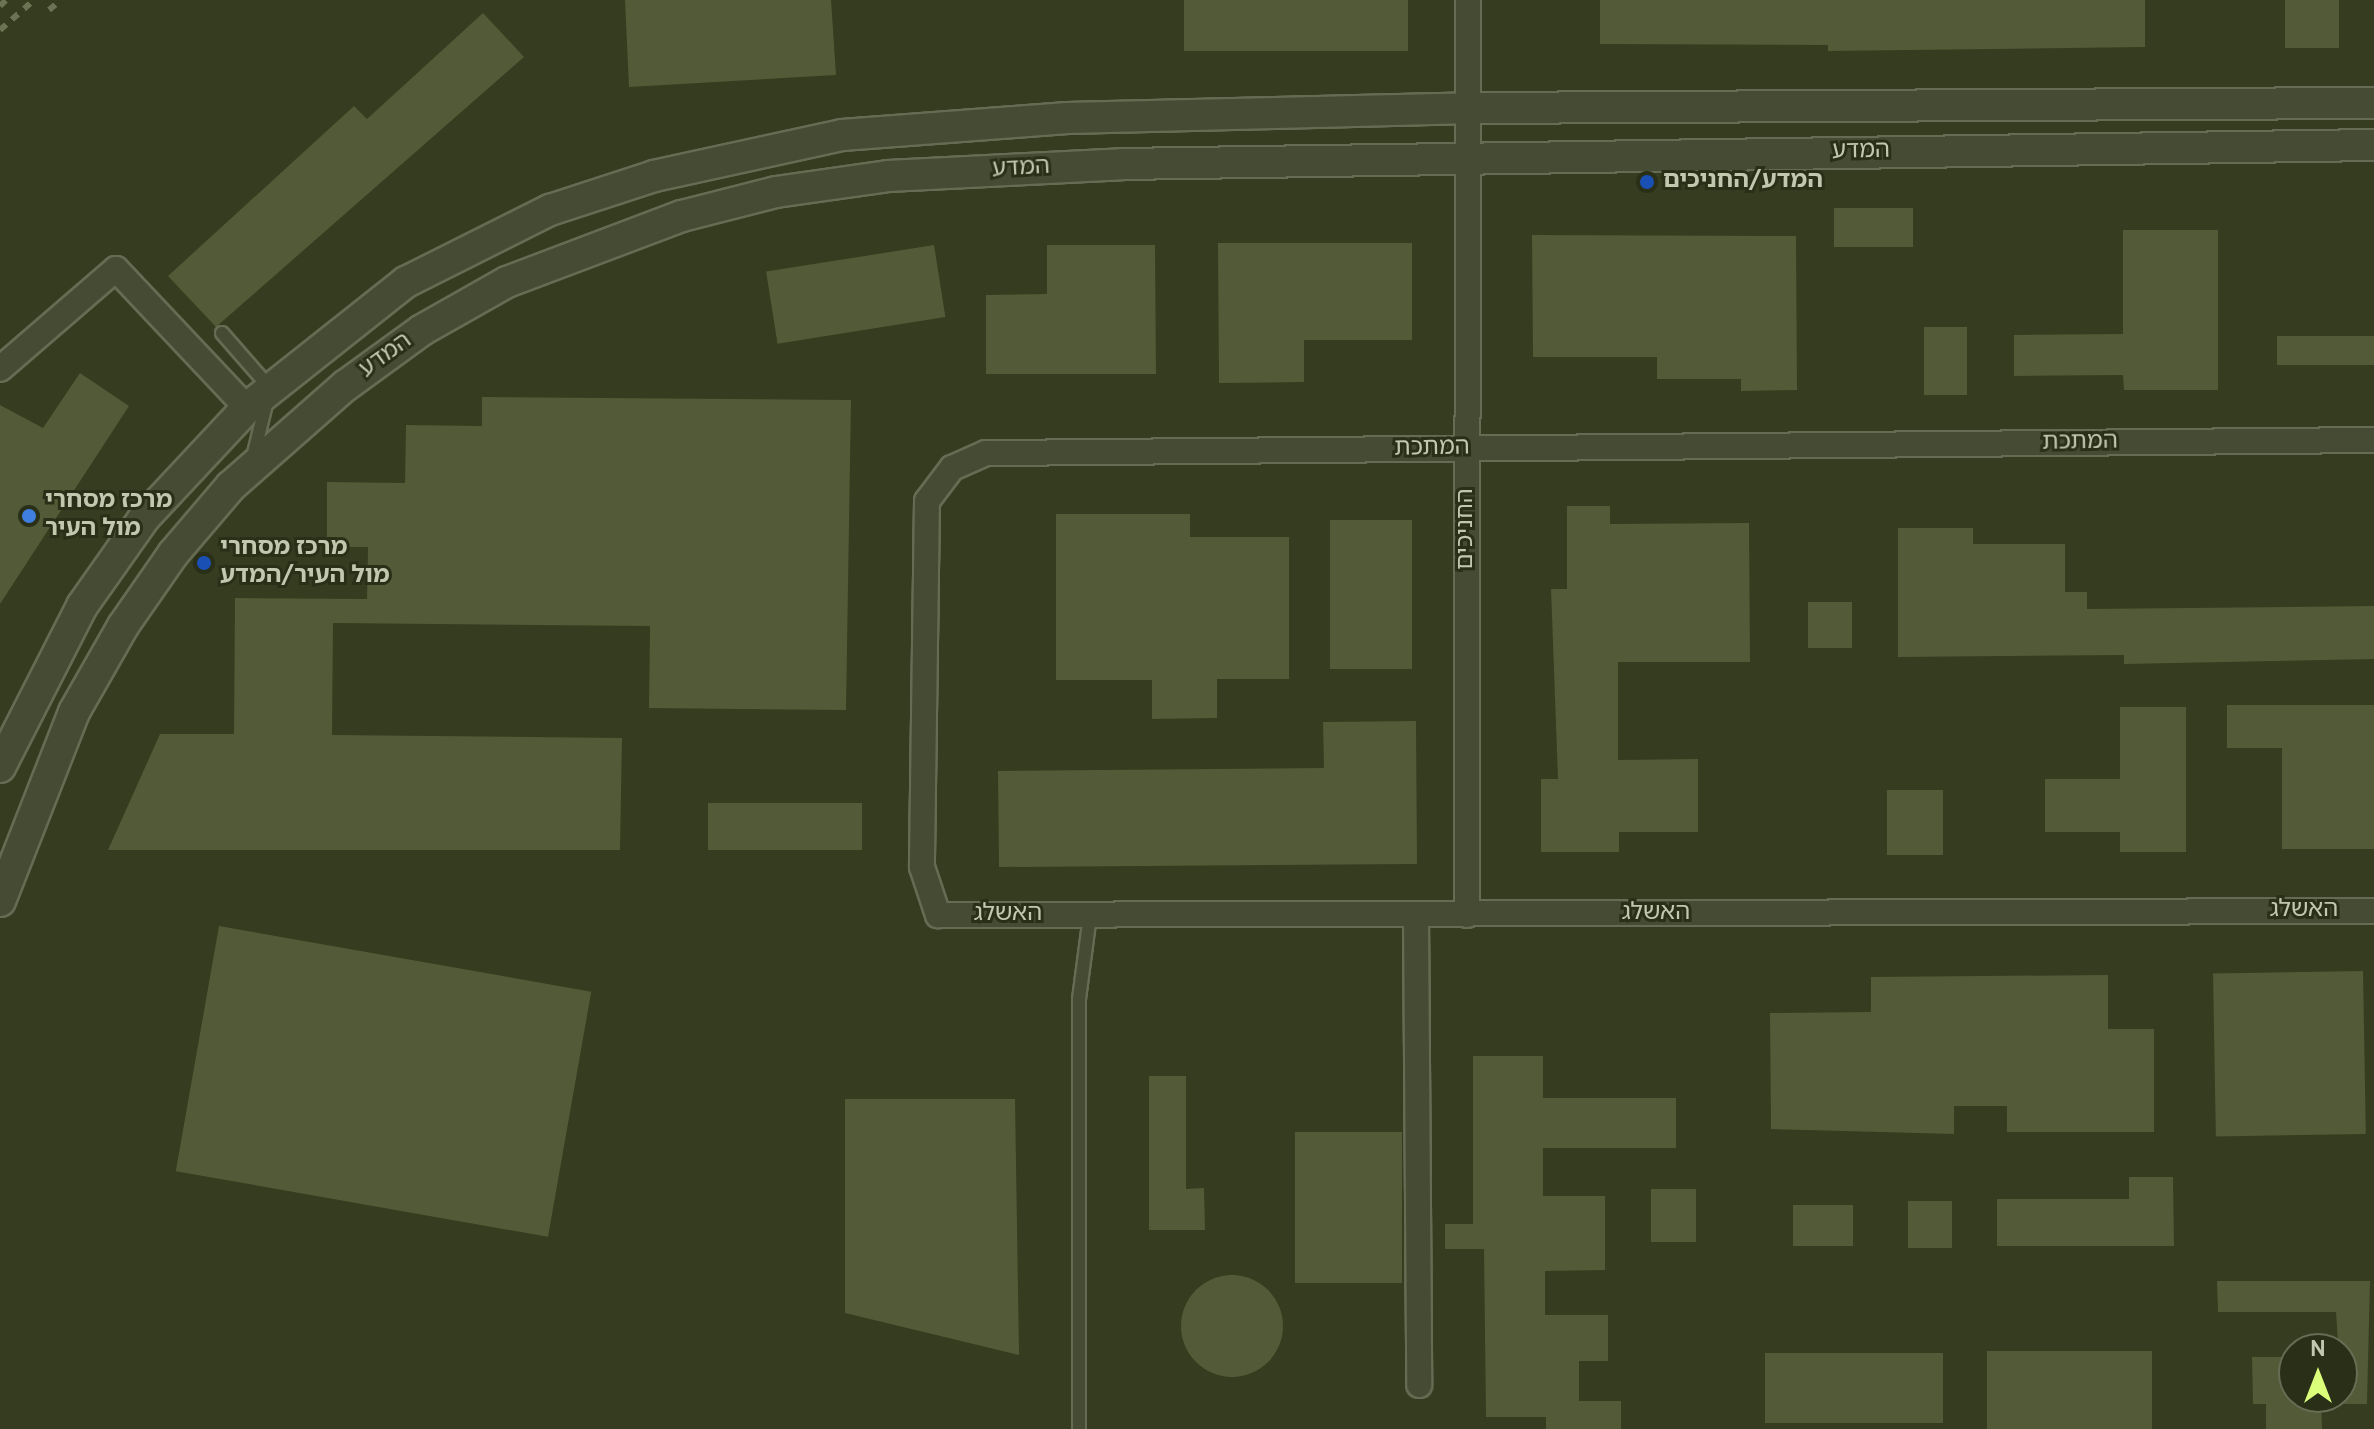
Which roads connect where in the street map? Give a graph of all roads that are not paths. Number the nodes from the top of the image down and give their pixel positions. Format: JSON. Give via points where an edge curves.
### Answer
{"nodes":[{"id":1,"x":1468,"y":0,"type":"edge"},
{"id":2,"x":2374,"y":103,"type":"edge"},
{"id":3,"x":1471,"y":108,"type":"junction"},
{"id":4,"x":2374,"y":145,"type":"edge"},
{"id":5,"x":1471,"y":156,"type":"junction"},
{"id":6,"x":222,"y":333,"type":"dead end"},
{"id":7,"x":0,"y":369,"type":"edge"},
{"id":8,"x":270,"y":388,"type":"junction"},
{"id":9,"x":247,"y":408,"type":"junction"},
{"id":10,"x":2374,"y":440,"type":"edge"},
{"id":11,"x":1468,"y":448,"type":"junction"},
{"id":12,"x":249,"y":469,"type":"junction"},
{"id":13,"x":0,"y":767,"type":"edge"},
{"id":14,"x":0,"y":901,"type":"edge"},
{"id":15,"x":2374,"y":911,"type":"edge"},
{"id":16,"x":938,"y":915,"type":"joint"},
{"id":17,"x":1090,"y":915,"type":"junction"},
{"id":18,"x":1416,"y":915,"type":"junction"},
{"id":19,"x":1467,"y":915,"type":"junction"},
{"id":20,"x":1419,"y":1385,"type":"dead end"},
{"id":21,"x":1079,"y":1429,"type":"edge"}],
"edges":[{"from":1,"to":3,"type":"street","name":"החניכים"},
{"from":2,"to":3,"type":"street","name":"המדע"},
{"from":3,"to":5,"type":"street","name":"החניכים"},
{"from":3,"to":8,"type":"street","name":"המדע","via":[[961,124],[842,135],[748,152],[550,210],[473,246],[406,282]]},
{"from":4,"to":5,"type":"street","name":"המדע"},
{"from":5,"to":11,"type":"street","name":"החניכים"},
{"from":5,"to":12,"type":"street","name":"המדע","via":[[888,176],[776,192],[682,216],[507,282],[422,330],[345,386]]},
{"from":6,"to":8,"type":"lane"},
{"from":7,"to":9,"type":"street","via":[[116,269]]},
{"from":8,"to":9,"type":"street","name":"המדע"},
{"from":8,"to":12,"type":"lane"},
{"from":9,"to":13,"type":"street","name":"המדע","via":[[144,518],[82,606]]},
{"from":10,"to":11,"type":"street","name":"המתכת"},
{"from":11,"to":16,"type":"street","name":"המתכת","via":[[986,453],[952,468],[927,501],[922,867]]},
{"from":11,"to":19,"type":"street","name":"החניכים"},
{"from":12,"to":14,"type":"street","name":"המדע","via":[[173,554],[123,626],[74,712]]},
{"from":15,"to":19,"type":"street","name":"האשלג"},
{"from":16,"to":17,"type":"street","name":"האשלג"},
{"from":17,"to":18,"type":"street","name":"האשלג"},
{"from":17,"to":21,"type":"lane","via":[[1079,999]]},
{"from":18,"to":19,"type":"street","name":"האשלג"},
{"from":18,"to":20,"type":"street"}]}
